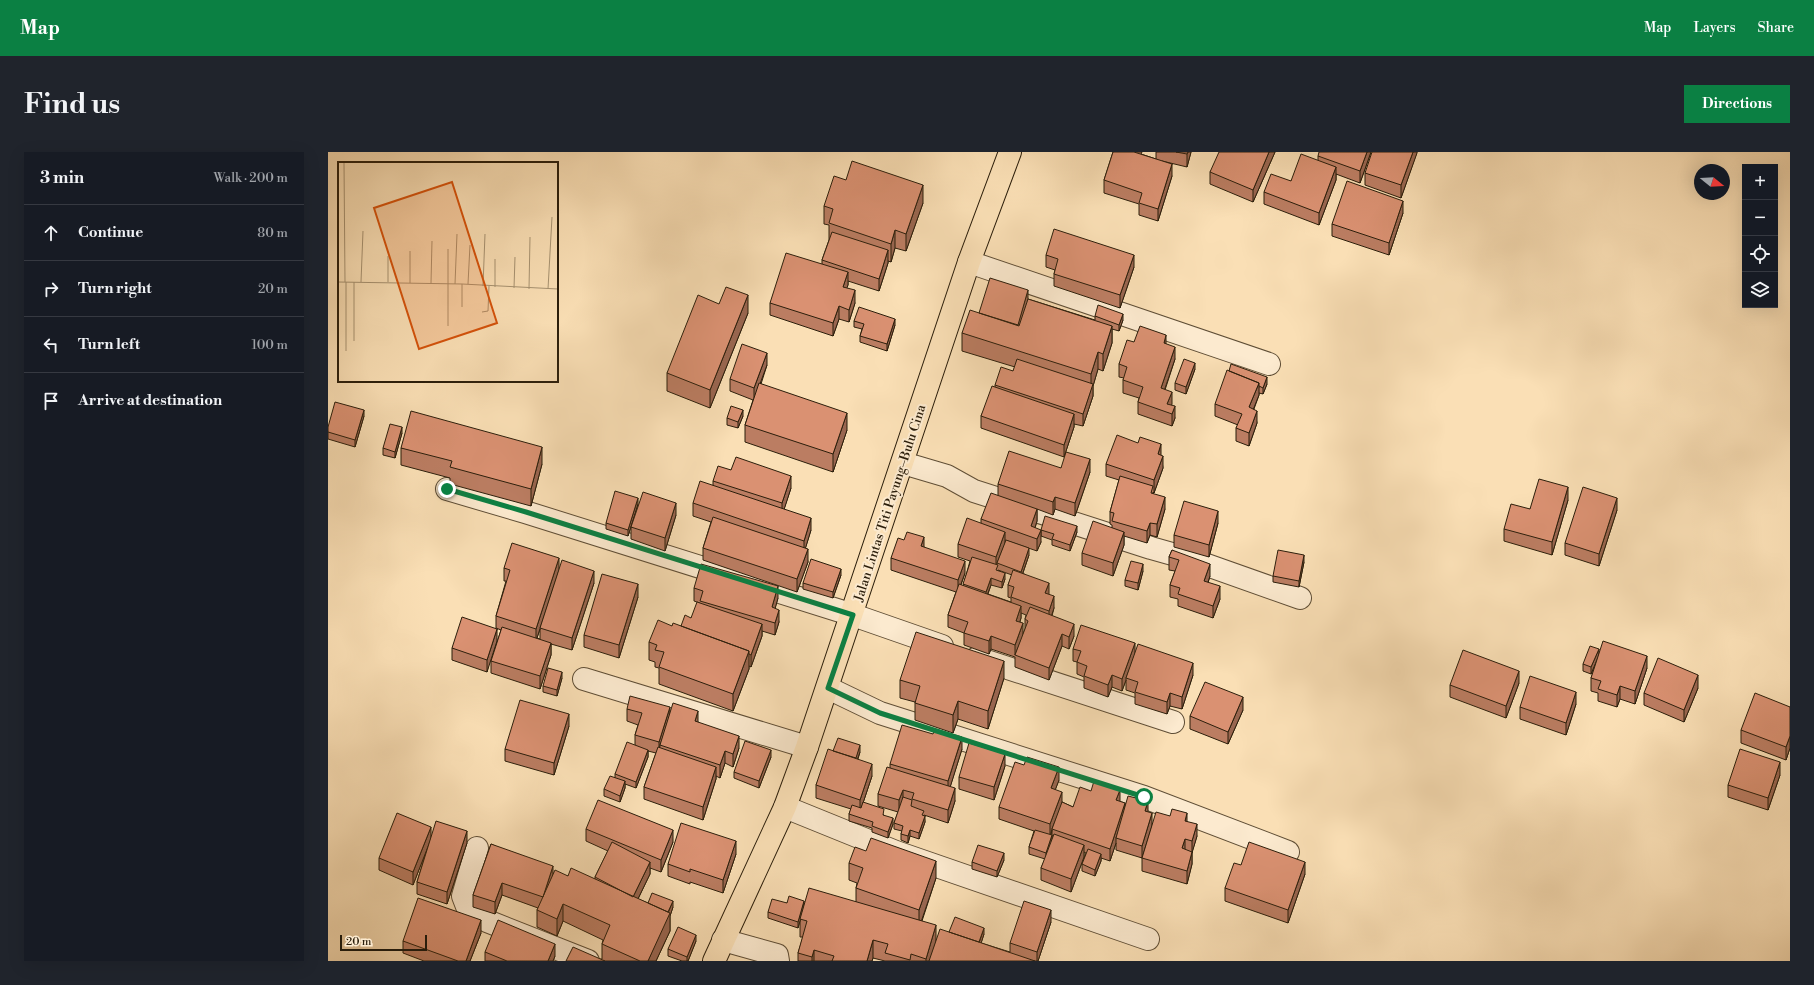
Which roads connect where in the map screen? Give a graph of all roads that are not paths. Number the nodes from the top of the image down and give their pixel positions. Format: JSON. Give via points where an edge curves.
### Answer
{"nodes":[{"id":1,"x":1010,"y":152,"type":"edge"},
{"id":2,"x":969,"y":262,"type":"junction"},
{"id":3,"x":1269,"y":364,"type":"dead end"},
{"id":4,"x":903,"y":463,"type":"junction"},
{"id":5,"x":447,"y":489,"type":"dead end"},
{"id":6,"x":1300,"y":598,"type":"dead end"},
{"id":7,"x":853,"y":615,"type":"junction"},
{"id":8,"x":584,"y":679,"type":"dead end"},
{"id":9,"x":828,"y":688,"type":"junction"},
{"id":10,"x":1173,"y":722,"type":"dead end"},
{"id":11,"x":808,"y":747,"type":"junction"},
{"id":12,"x":785,"y":807,"type":"junction"},
{"id":13,"x":477,"y":848,"type":"dead end"},
{"id":14,"x":1288,"y":852,"type":"dead end"},
{"id":15,"x":723,"y":940,"type":"junction"},
{"id":16,"x":1148,"y":940,"type":"dead end"},
{"id":17,"x":588,"y":961,"type":"edge"},
{"id":18,"x":714,"y":961,"type":"edge"},
{"id":19,"x":778,"y":961,"type":"edge"}],
"edges":[{"from":1,"to":2,"type":"main road","name":"Jalan Lintas Titi Payung–Bulu Cina"},
{"from":2,"to":3,"type":"street"},
{"from":2,"to":4,"type":"main road","name":"Jalan Lintas Titi Payung–Bulu Cina"},
{"from":4,"to":6,"type":"street","via":[[947,476],[974,492],[1190,559]]},
{"from":4,"to":7,"type":"main road","name":"Jalan Lintas Titi Payung–Bulu Cina"},
{"from":5,"to":7,"type":"street"},
{"from":7,"to":9,"type":"main road","name":"Jalan Lintas Titi Payung–Bulu Cina"},
{"from":7,"to":10,"type":"street","via":[[1009,670]]},
{"from":8,"to":11,"type":"street"},
{"from":9,"to":11,"type":"main road","name":"Jalan Lintas Titi Payung–Bulu Cina"},
{"from":9,"to":14,"type":"street","via":[[880,713],[1144,797]]},
{"from":11,"to":12,"type":"main road","name":"Jalan Lintas Titi Payung–Bulu Cina"},
{"from":12,"to":15,"type":"main road","name":"Jalan Lintas Titi Payung–Bulu Cina"},
{"from":12,"to":16,"type":"street","via":[[896,852]]},
{"from":13,"to":17,"type":"street","via":[[463,896],[468,908],[487,922]]},
{"from":15,"to":18,"type":"main road","name":"Jalan Lintas Titi Payung–Bulu Cina"},
{"from":15,"to":19,"type":"street","via":[[777,955]]}]}
